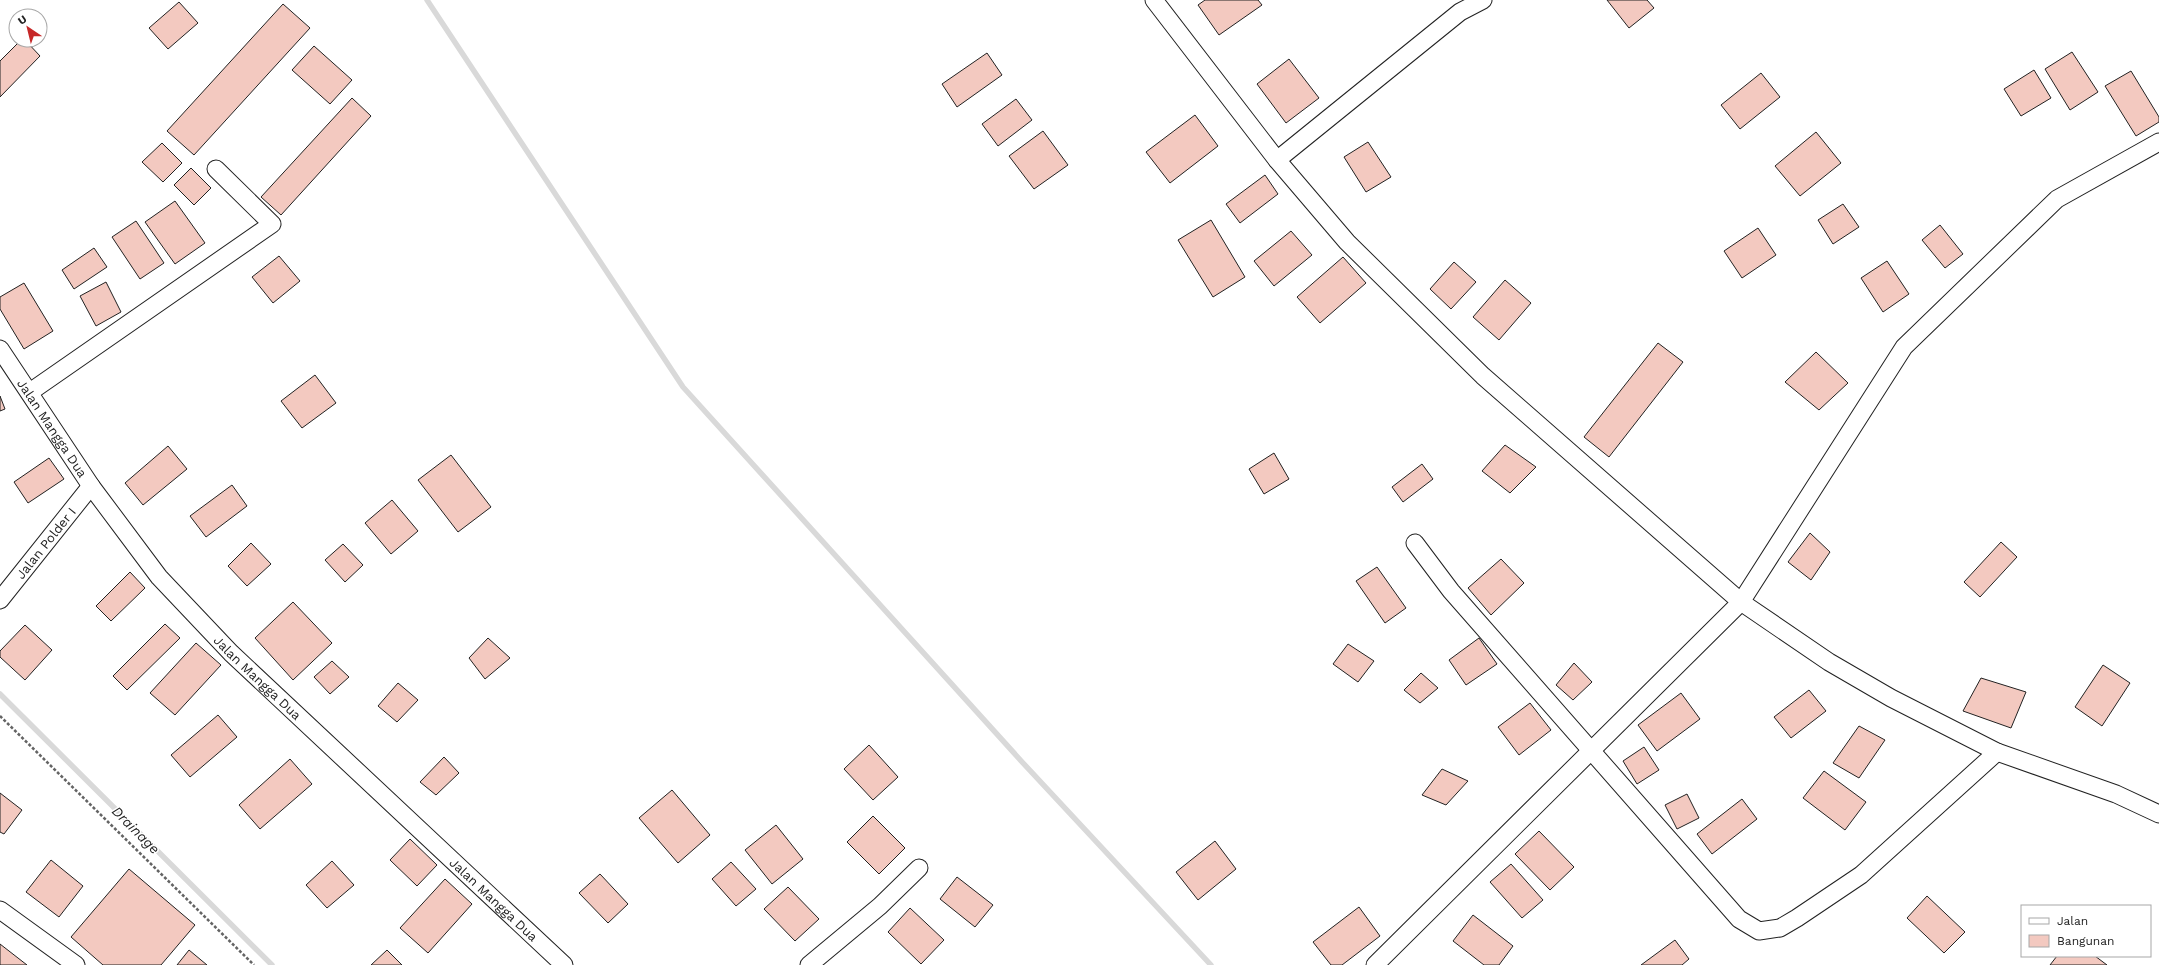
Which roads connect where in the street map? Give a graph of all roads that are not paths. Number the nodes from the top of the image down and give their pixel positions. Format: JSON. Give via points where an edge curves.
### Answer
{"nodes":[{"id":1,"x":1154,"y":0,"type":"edge"},
{"id":2,"x":1483,"y":0,"type":"edge"},
{"id":3,"x":2159,"y":142,"type":"edge"},
{"id":4,"x":1277,"y":160,"type":"junction"},
{"id":5,"x":216,"y":169,"type":"dead end"},
{"id":6,"x":0,"y":349,"type":"edge"},
{"id":7,"x":30,"y":392,"type":"junction"},
{"id":8,"x":91,"y":486,"type":"junction"},
{"id":9,"x":1415,"y":543,"type":"dead end"},
{"id":10,"x":0,"y":600,"type":"edge"},
{"id":11,"x":1741,"y":602,"type":"junction"},
{"id":12,"x":1591,"y":752,"type":"junction"},
{"id":13,"x":1998,"y":752,"type":"junction"},
{"id":14,"x":2159,"y":814,"type":"edge"},
{"id":15,"x":919,"y":868,"type":"dead end"},
{"id":16,"x":0,"y":910,"type":"edge"},
{"id":17,"x":76,"y":965,"type":"edge"},
{"id":18,"x":564,"y":965,"type":"edge"},
{"id":19,"x":810,"y":965,"type":"edge"},
{"id":20,"x":1376,"y":965,"type":"edge"}],
"edges":[{"from":1,"to":4,"type":"street"},
{"from":2,"to":4,"type":"street","via":[[1460,12]]},
{"from":3,"to":11,"type":"street","via":[[2056,200],[1904,347]]},
{"from":4,"to":11,"type":"street","via":[[1347,242],[1483,376]]},
{"from":5,"to":7,"type":"street","via":[[272,224]]},
{"from":6,"to":7,"type":"street","name":"Jalan Mangga Dua"},
{"from":7,"to":8,"type":"street","name":"Jalan Mangga Dua"},
{"from":8,"to":10,"type":"street","name":"Jalan Polder I"},
{"from":8,"to":18,"type":"street","name":"Jalan Mangga Dua","via":[[160,577],[231,654]]},
{"from":9,"to":12,"type":"street","via":[[1451,591]]},
{"from":11,"to":12,"type":"street"},
{"from":11,"to":13,"type":"street","via":[[1830,662],[1891,698]]},
{"from":12,"to":13,"type":"street","via":[[1739,919],[1759,931],[1780,928],[1861,875]]},
{"from":12,"to":20,"type":"street"},
{"from":13,"to":14,"type":"street","via":[[2116,794]]},
{"from":15,"to":19,"type":"street","via":[[880,906]]},
{"from":16,"to":17,"type":"street"}]}
